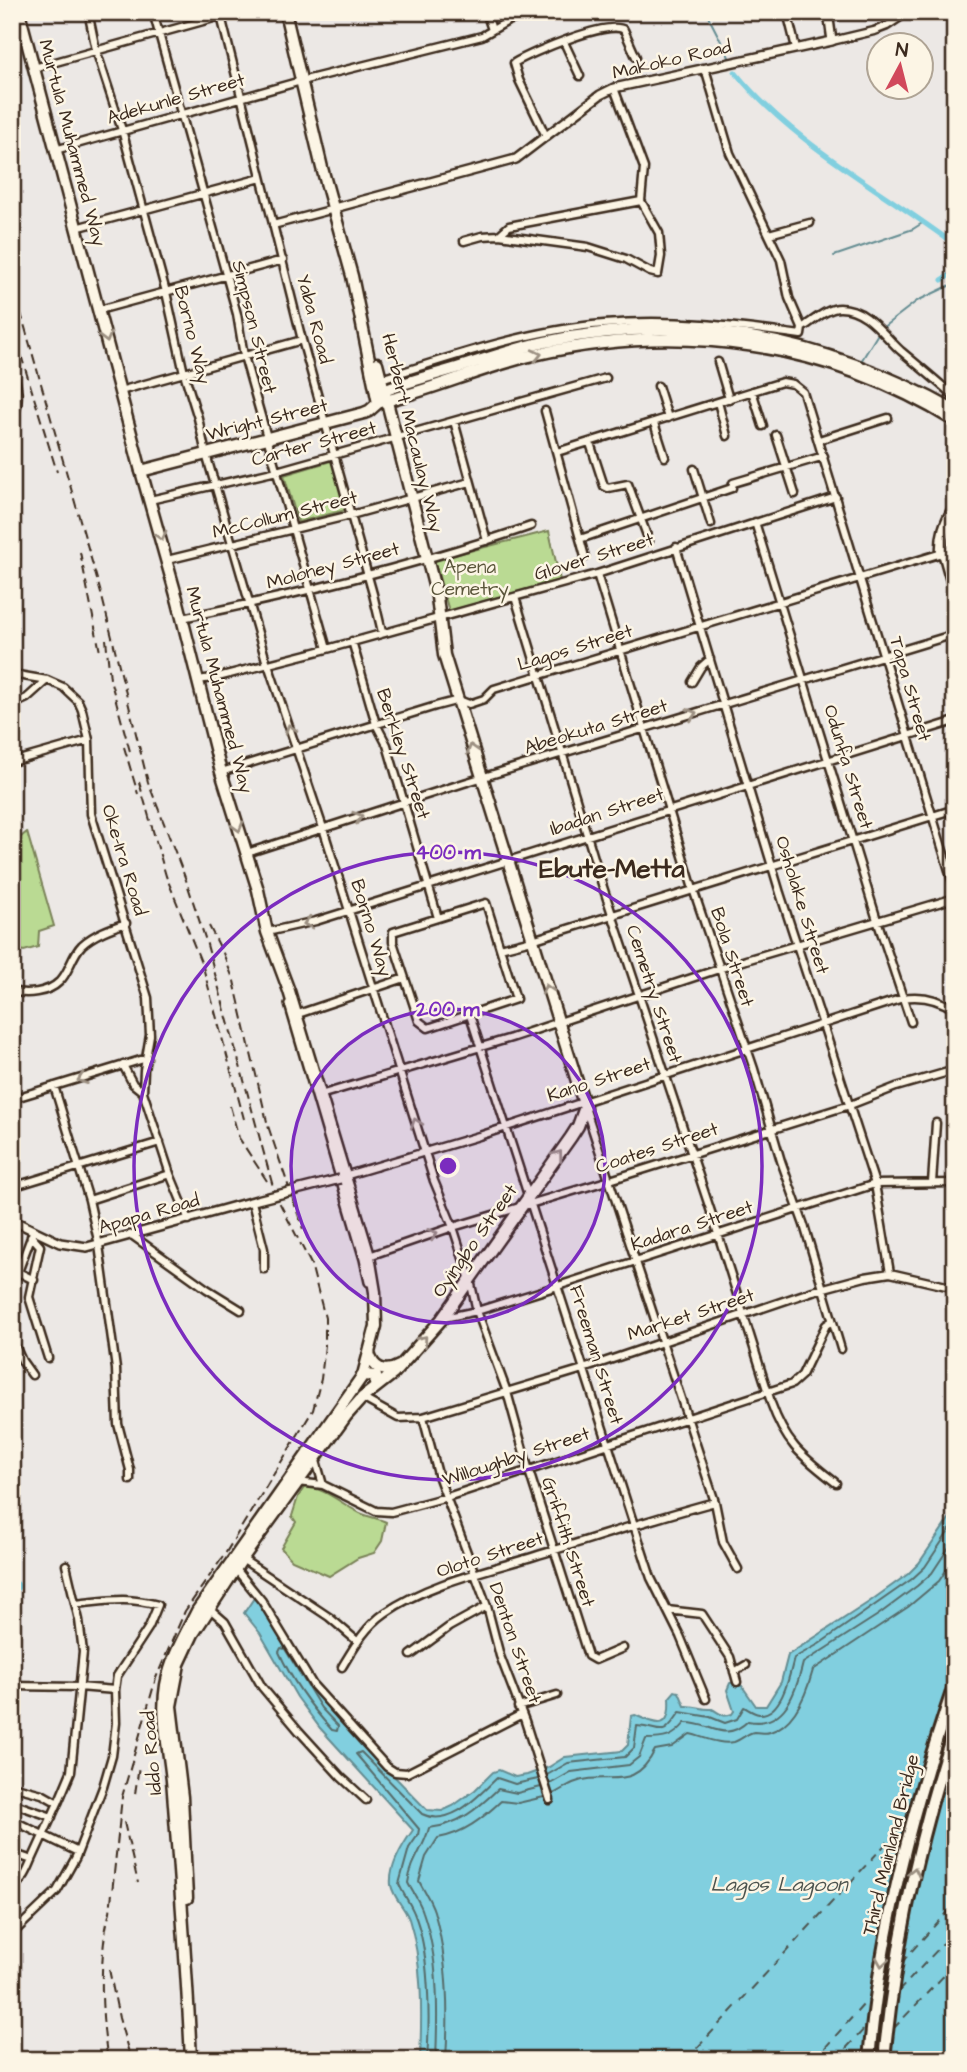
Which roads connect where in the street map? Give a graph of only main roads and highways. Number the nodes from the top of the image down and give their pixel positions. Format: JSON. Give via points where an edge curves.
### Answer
{"nodes":[{"id":1,"x":19,"y":12,"type":"edge"},
{"id":2,"x":285,"y":12,"type":"edge"},
{"id":3,"x":291,"y":12,"type":"edge"},
{"id":4,"x":304,"y":80,"type":"junction"},
{"id":5,"x":880,"y":377,"type":"junction"},
{"id":6,"x":381,"y":397,"type":"junction"},
{"id":7,"x":955,"y":411,"type":"edge"},
{"id":8,"x":955,"y":421,"type":"edge"},
{"id":9,"x":141,"y":471,"type":"junction"},
{"id":10,"x":955,"y":507,"type":"edge"},
{"id":11,"x":942,"y":553,"type":"road end"},
{"id":12,"x":585,"y":1103,"type":"joint"},
{"id":13,"x":369,"y":1352,"type":"junction"},
{"id":14,"x":402,"y":1364,"type":"junction"},
{"id":15,"x":363,"y":1375,"type":"junction"},
{"id":16,"x":375,"y":1387,"type":"junction"},
{"id":17,"x":955,"y":1683,"type":"edge"},
{"id":18,"x":955,"y":1726,"type":"edge"},
{"id":19,"x":191,"y":2060,"type":"edge"},
{"id":20,"x":197,"y":2060,"type":"edge"},
{"id":21,"x":869,"y":2060,"type":"edge"},
{"id":22,"x":884,"y":2060,"type":"edge"}],
"edges":[{"from":1,"to":9,"type":"main road","name":"Murtula Muhammed Way","one_way":true},
{"from":2,"to":4,"type":"main road","name":"Herbert Macaulay Way"},
{"from":3,"to":4,"type":"main road","name":"Herbert Macaulay Way"},
{"from":4,"to":6,"type":"main road","name":"Herbert Macaulay Way"},
{"from":5,"to":6,"type":"main road","name":"Wright Street","via":[[835,361],[727,341],[635,340],[523,358]]},
{"from":5,"to":7,"type":"main road"},
{"from":5,"to":8,"type":"main road"},
{"from":6,"to":9,"type":"main road","name":"Wright Street","via":[[369,411]]},
{"from":12,"to":6,"type":"main road","name":"Herbert Macaulay Way","one_way":true,"via":[[444,655],[437,597]]},
{"from":9,"to":13,"type":"main road","name":"Murtula Muhammed Way","one_way":true,"via":[[220,772],[369,1256],[376,1312]]},
{"from":10,"to":11,"type":"main road","via":[[945,523]]},
{"from":14,"to":12,"type":"main road","name":"Oyingbo Street","one_way":true,"via":[[442,1319],[571,1138]]},
{"from":13,"to":14,"type":"main road","via":[[380,1370]]},
{"from":13,"to":15,"type":"main road","name":"Murtula Muhammed Way"},
{"from":14,"to":16,"type":"main road","name":"Oyingbo Street"},
{"from":15,"to":16,"type":"main road","via":[[376,1376]]},
{"from":15,"to":19,"type":"main road","name":"Iddo Road","via":[[197,1611],[170,1671],[165,1722]]},
{"from":16,"to":20,"type":"main road","name":"Iddo Road","via":[[315,1456],[242,1559],[192,1634],[179,1664],[172,1706]]},
{"from":17,"to":21,"type":"highway","name":"Third Mainland Bridge","one_way":true,"via":[[898,1872]]},
{"from":22,"to":18,"type":"highway","name":"Third Mainland Bridge","one_way":true,"via":[[889,2002],[915,1863]]}]}
